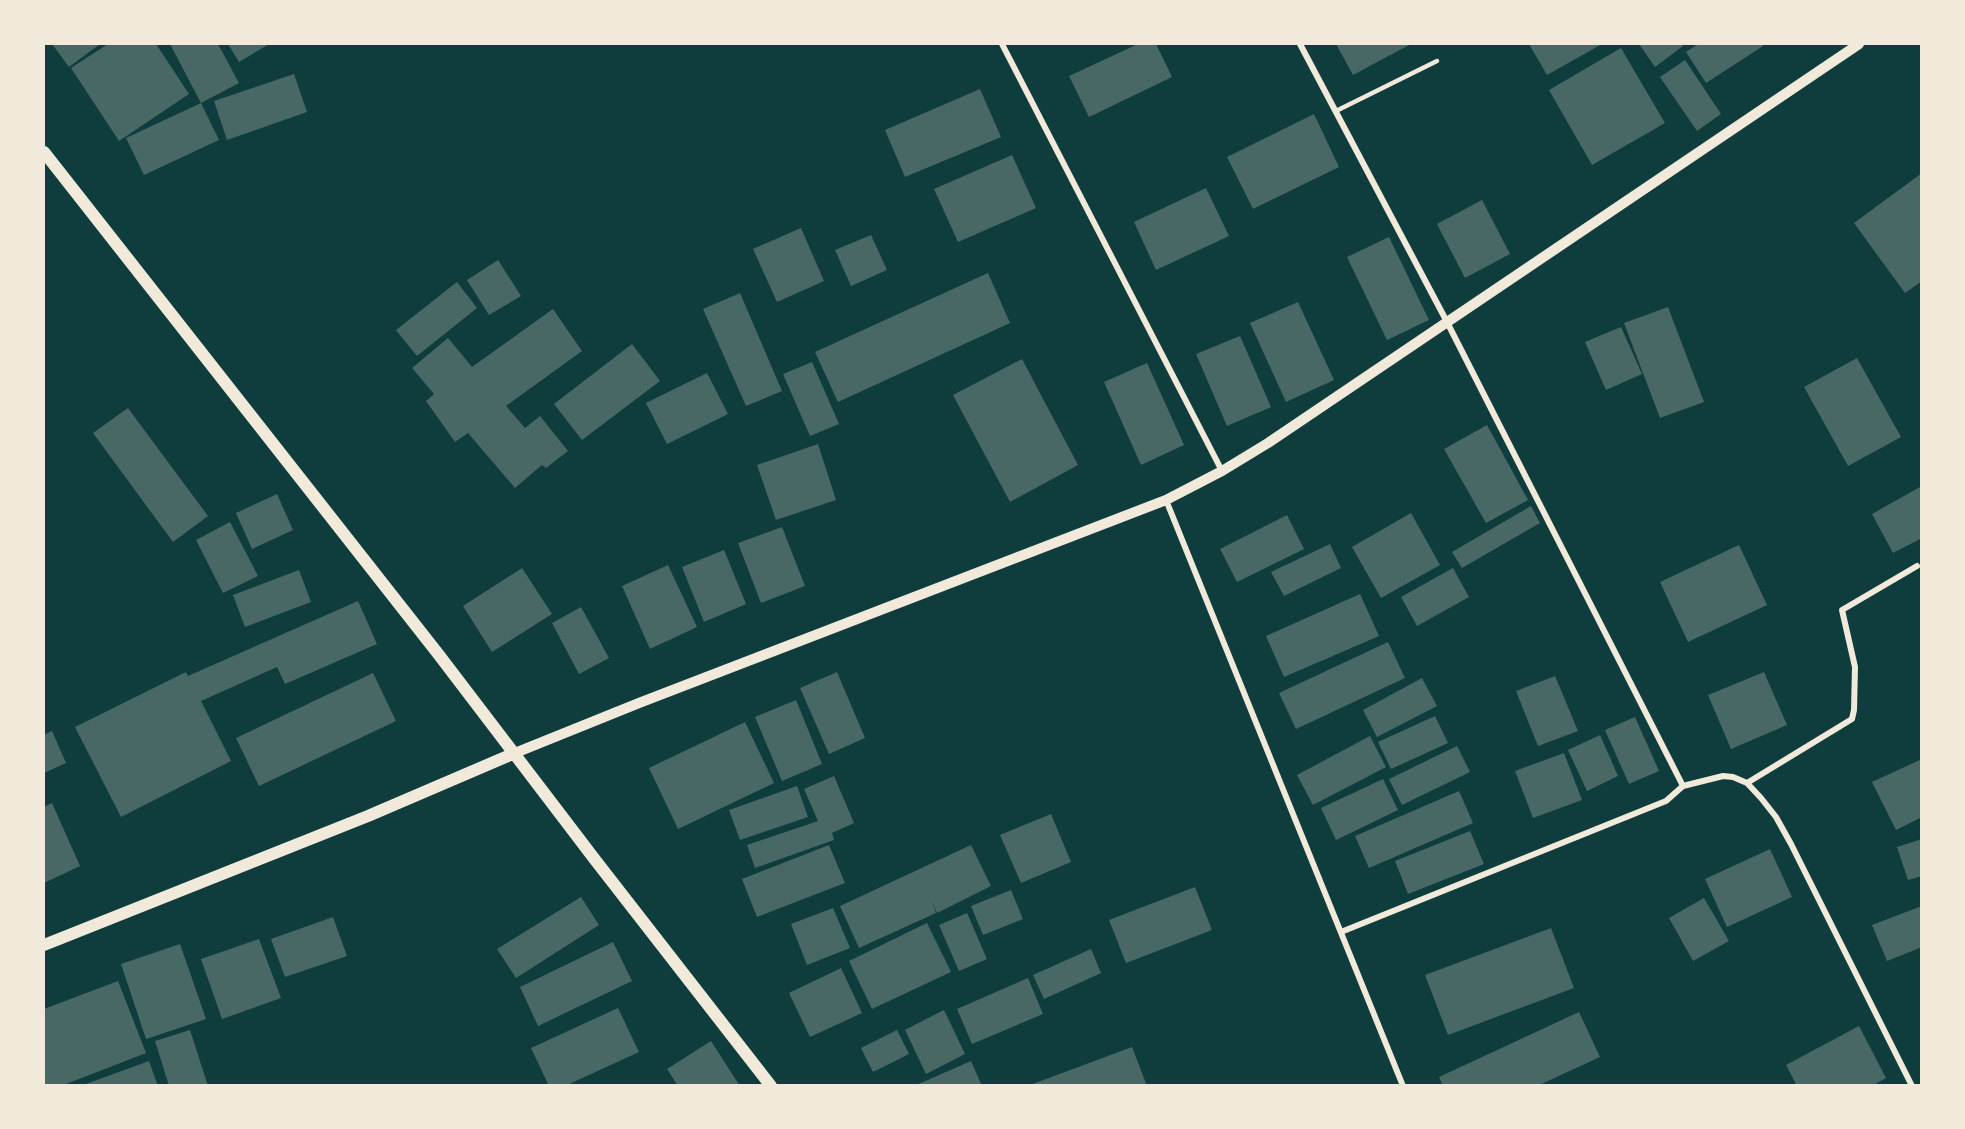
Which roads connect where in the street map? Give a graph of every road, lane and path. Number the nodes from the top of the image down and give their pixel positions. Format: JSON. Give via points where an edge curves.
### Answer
{"nodes":[{"id":1,"x":1002,"y":44,"type":"edge"},
{"id":2,"x":1300,"y":44,"type":"edge"},
{"id":3,"x":1859,"y":44,"type":"edge"},
{"id":4,"x":1437,"y":61,"type":"dead end"},
{"id":5,"x":1336,"y":111,"type":"junction"},
{"id":6,"x":44,"y":152,"type":"edge"},
{"id":7,"x":1447,"y":322,"type":"junction"},
{"id":8,"x":1222,"y":471,"type":"junction"},
{"id":9,"x":1166,"y":500,"type":"junction"},
{"id":10,"x":1917,"y":566,"type":"dead end"},
{"id":11,"x":515,"y":753,"type":"junction"},
{"id":12,"x":1747,"y":783,"type":"junction"},
{"id":13,"x":1683,"y":786,"type":"junction"},
{"id":14,"x":1341,"y":932,"type":"junction"},
{"id":15,"x":44,"y":945,"type":"edge"},
{"id":16,"x":771,"y":1086,"type":"edge"},
{"id":17,"x":1403,"y":1086,"type":"edge"},
{"id":18,"x":1912,"y":1086,"type":"edge"}],
"edges":[{"from":1,"to":8,"type":"street"},
{"from":2,"to":5,"type":"street"},
{"from":3,"to":7,"type":"street"},
{"from":4,"to":5,"type":"lane"},
{"from":5,"to":7,"type":"street"},
{"from":6,"to":11,"type":"main road"},
{"from":7,"to":8,"type":"street"},
{"from":7,"to":13,"type":"street"},
{"from":8,"to":9,"type":"street"},
{"from":9,"to":11,"type":"street"},
{"from":9,"to":14,"type":"street"},
{"from":10,"to":12,"type":"street","via":[[1842,610],[1855,667],[1852,719]]},
{"from":11,"to":15,"type":"main road"},
{"from":11,"to":16,"type":"main road"},
{"from":12,"to":13,"type":"street","via":[[1723,776]]},
{"from":12,"to":18,"type":"street","via":[[1776,817],[1791,844]]},
{"from":13,"to":14,"type":"street","via":[[1666,801]]},
{"from":14,"to":17,"type":"street"}]}
